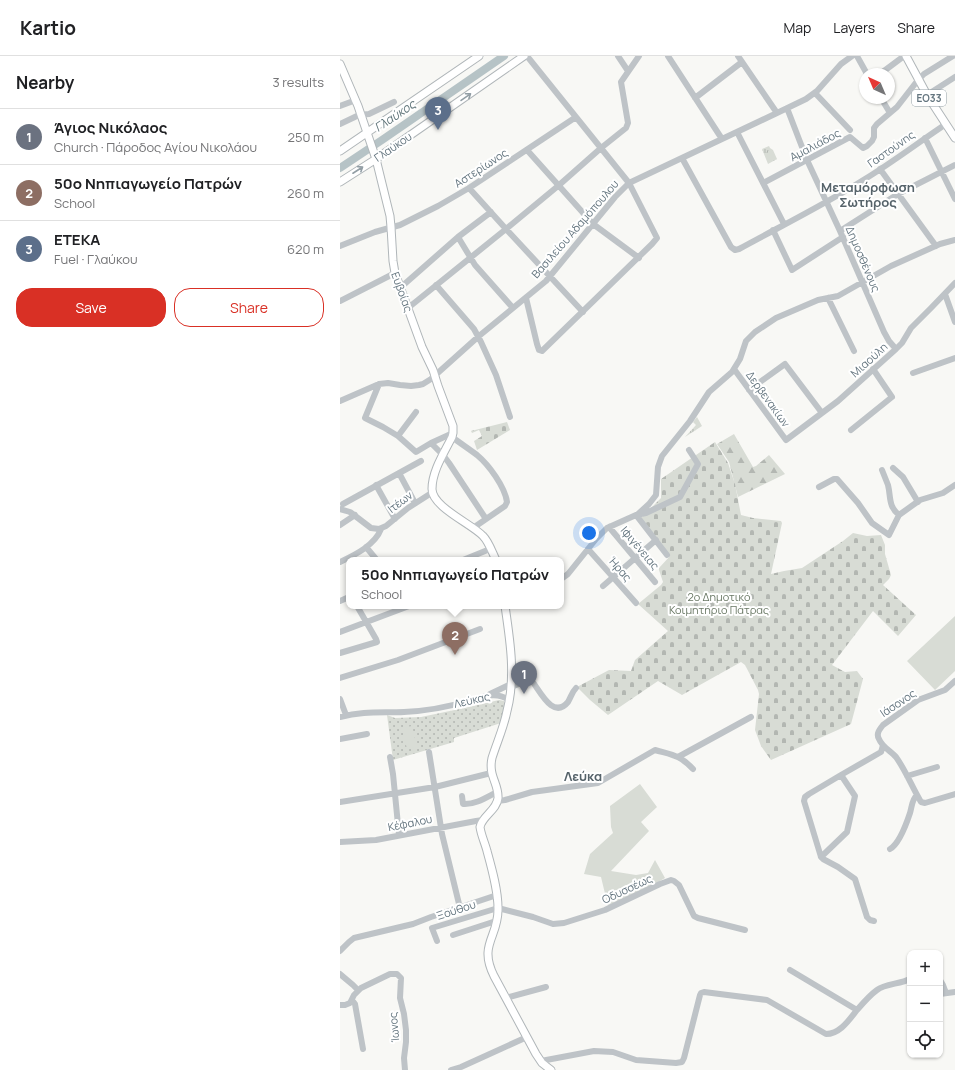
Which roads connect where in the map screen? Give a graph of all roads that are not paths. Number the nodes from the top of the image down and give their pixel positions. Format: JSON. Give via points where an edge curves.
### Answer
{"nodes":[{"id":1,"x":479,"y":56,"type":"edge"},
{"id":2,"x":526,"y":56,"type":"edge"},
{"id":3,"x":618,"y":56,"type":"edge"},
{"id":4,"x":639,"y":56,"type":"edge"},
{"id":5,"x":670,"y":56,"type":"edge"},
{"id":6,"x":738,"y":56,"type":"edge"},
{"id":7,"x":852,"y":56,"type":"edge"},
{"id":8,"x":857,"y":56,"type":"edge"},
{"id":9,"x":905,"y":56,"type":"edge"},
{"id":10,"x":952,"y":56,"type":"edge"},
{"id":11,"x":742,"y":62,"type":"junction"},
{"id":12,"x":340,"y":64,"type":"edge"},
{"id":13,"x":864,"y":68,"type":"edge"},
{"id":14,"x":888,"y":68,"type":"edge"},
{"id":15,"x":628,"y":71,"type":"junction"},
{"id":16,"x":955,"y":77,"type":"edge"},
{"id":17,"x":918,"y":80,"type":"junction"},
{"id":18,"x":815,"y":93,"type":"junction"},
{"id":19,"x":928,"y":95,"type":"junction"},
{"id":20,"x":695,"y":98,"type":"junction"},
{"id":21,"x":356,"y":100,"type":"junction"},
{"id":22,"x":394,"y":102,"type":"dead end"},
{"id":23,"x":885,"y":104,"type":"edge"},
{"id":24,"x":340,"y":106,"type":"edge"},
{"id":25,"x":787,"y":108,"type":"junction"},
{"id":26,"x":778,"y":113,"type":"junction"},
{"id":27,"x":890,"y":113,"type":"junction"},
{"id":28,"x":361,"y":114,"type":"junction"},
{"id":29,"x":576,"y":117,"type":"junction"},
{"id":30,"x":340,"y":124,"type":"edge"},
{"id":31,"x":946,"y":124,"type":"junction"},
{"id":32,"x":952,"y":129,"type":"edge"},
{"id":33,"x":850,"y":130,"type":"dead end"},
{"id":34,"x":737,"y":132,"type":"junction"},
{"id":35,"x":368,"y":135,"type":"junction"},
{"id":36,"x":925,"y":138,"type":"junction"},
{"id":37,"x":955,"y":138,"type":"edge"},
{"id":38,"x":722,"y":139,"type":"junction"},
{"id":39,"x":601,"y":148,"type":"junction"},
{"id":40,"x":527,"y":150,"type":"junction"},
{"id":41,"x":340,"y":151,"type":"edge"},
{"id":42,"x":375,"y":157,"type":"junction"},
{"id":43,"x":682,"y":158,"type":"junction"},
{"id":44,"x":807,"y":160,"type":"junction"},
{"id":45,"x":955,"y":165,"type":"edge"},
{"id":46,"x":880,"y":169,"type":"junction"},
{"id":47,"x":942,"y":171,"type":"junction"},
{"id":48,"x":340,"y":182,"type":"edge"},
{"id":49,"x":629,"y":183,"type":"junction"},
{"id":50,"x":763,"y":183,"type":"junction"},
{"id":51,"x":558,"y":186,"type":"junction"},
{"id":52,"x":470,"y":188,"type":"junction"},
{"id":53,"x":898,"y":194,"type":"junction"},
{"id":54,"x":955,"y":199,"type":"edge"},
{"id":55,"x":827,"y":202,"type":"junction"},
{"id":56,"x":491,"y":212,"type":"junction"},
{"id":57,"x":593,"y":224,"type":"junction"},
{"id":58,"x":784,"y":224,"type":"junction"},
{"id":59,"x":392,"y":227,"type":"junction"},
{"id":60,"x":506,"y":229,"type":"junction"},
{"id":61,"x":773,"y":230,"type":"junction"},
{"id":62,"x":842,"y":234,"type":"junction"},
{"id":63,"x":458,"y":237,"type":"junction"},
{"id":64,"x":955,"y":240,"type":"edge"},
{"id":65,"x":340,"y":246,"type":"edge"},
{"id":66,"x":936,"y":246,"type":"junction"},
{"id":67,"x":470,"y":258,"type":"junction"},
{"id":68,"x":638,"y":258,"type":"junction"},
{"id":69,"x":395,"y":273,"type":"junction"},
{"id":70,"x":550,"y":277,"type":"junction"},
{"id":71,"x":862,"y":282,"type":"junction"},
{"id":72,"x":955,"y":283,"type":"edge"},
{"id":73,"x":436,"y":285,"type":"junction"},
{"id":74,"x":400,"y":288,"type":"junction"},
{"id":75,"x":945,"y":294,"type":"junction"},
{"id":76,"x":526,"y":298,"type":"junction"},
{"id":77,"x":828,"y":298,"type":"junction"},
{"id":78,"x":340,"y":301,"type":"edge"},
{"id":79,"x":408,"y":308,"type":"junction"},
{"id":80,"x":513,"y":308,"type":"junction"},
{"id":81,"x":583,"y":312,"type":"junction"},
{"id":82,"x":955,"y":322,"type":"edge"},
{"id":83,"x":479,"y":336,"type":"junction"},
{"id":84,"x":896,"y":349,"type":"junction"},
{"id":85,"x":854,"y":351,"type":"dead end"},
{"id":86,"x":955,"y":358,"type":"edge"},
{"id":87,"x":734,"y":369,"type":"junction"},
{"id":88,"x":874,"y":369,"type":"junction"},
{"id":89,"x":913,"y":373,"type":"dead end"},
{"id":90,"x":435,"y":376,"type":"junction"},
{"id":91,"x":379,"y":384,"type":"junction"},
{"id":92,"x":749,"y":390,"type":"junction"},
{"id":93,"x":340,"y":401,"type":"edge"},
{"id":94,"x":416,"y":412,"type":"dead end"},
{"id":95,"x":822,"y":413,"type":"junction"},
{"id":96,"x":510,"y":417,"type":"dead end"},
{"id":97,"x":851,"y":430,"type":"dead end"},
{"id":98,"x":452,"y":435,"type":"junction"},
{"id":99,"x":398,"y":436,"type":"junction"},
{"id":100,"x":786,"y":440,"type":"joint"},
{"id":101,"x":431,"y":443,"type":"junction"},
{"id":102,"x":689,"y":450,"type":"dead end"},
{"id":103,"x":443,"y":455,"type":"junction"},
{"id":104,"x":420,"y":461,"type":"dead end"},
{"id":105,"x":893,"y":468,"type":"dead end"},
{"id":106,"x":882,"y":470,"type":"dead end"},
{"id":107,"x":398,"y":473,"type":"junction"},
{"id":108,"x":376,"y":486,"type":"junction"},
{"id":109,"x":955,"y":486,"type":"edge"},
{"id":110,"x":819,"y":487,"type":"dead end"},
{"id":111,"x":433,"y":492,"type":"junction"},
{"id":112,"x":918,"y":502,"type":"junction"},
{"id":113,"x":415,"y":503,"type":"junction"},
{"id":114,"x":342,"y":505,"type":"edge"},
{"id":115,"x":355,"y":515,"type":"junction"},
{"id":116,"x":637,"y":515,"type":"junction"},
{"id":117,"x":900,"y":515,"type":"junction"},
{"id":118,"x":395,"y":519,"type":"junction"},
{"id":119,"x":486,"y":519,"type":"junction"},
{"id":120,"x":340,"y":525,"type":"edge"},
{"id":121,"x":609,"y":527,"type":"junction"},
{"id":122,"x":473,"y":528,"type":"junction"},
{"id":123,"x":381,"y":529,"type":"junction"},
{"id":124,"x":656,"y":540,"type":"junction"},
{"id":125,"x":366,"y":547,"type":"junction"},
{"id":126,"x":490,"y":548,"type":"junction"},
{"id":127,"x":588,"y":549,"type":"junction"},
{"id":128,"x":667,"y":555,"type":"dead end"},
{"id":129,"x":350,"y":557,"type":"edge"},
{"id":130,"x":374,"y":557,"type":"edge"},
{"id":131,"x":470,"y":557,"type":"edge"},
{"id":132,"x":494,"y":557,"type":"edge"},
{"id":133,"x":635,"y":558,"type":"junction"},
{"id":134,"x":564,"y":574,"type":"edge"},
{"id":135,"x":614,"y":577,"type":"junction"},
{"id":136,"x":656,"y":582,"type":"dead end"},
{"id":137,"x":604,"y":586,"type":"dead end"},
{"id":138,"x":636,"y":603,"type":"dead end"},
{"id":139,"x":359,"y":609,"type":"edge"},
{"id":140,"x":393,"y":609,"type":"edge"},
{"id":141,"x":505,"y":609,"type":"edge"},
{"id":142,"x":366,"y":622,"type":"junction"},
{"id":143,"x":480,"y":629,"type":"dead end"},
{"id":144,"x":340,"y":632,"type":"edge"},
{"id":145,"x":340,"y":653,"type":"edge"},
{"id":146,"x":340,"y":678,"type":"edge"},
{"id":147,"x":955,"y":681,"type":"edge"},
{"id":148,"x":511,"y":686,"type":"junction"},
{"id":149,"x":576,"y":688,"type":"dead end"},
{"id":150,"x":487,"y":696,"type":"junction"},
{"id":151,"x":340,"y":699,"type":"edge"},
{"id":152,"x":510,"y":700,"type":"junction"},
{"id":153,"x":343,"y":716,"type":"edge"},
{"id":154,"x":751,"y":717,"type":"dead end"},
{"id":155,"x":366,"y":734,"type":"dead end"},
{"id":156,"x":340,"y":739,"type":"edge"},
{"id":157,"x":883,"y":745,"type":"junction"},
{"id":158,"x":429,"y":752,"type":"dead end"},
{"id":159,"x":678,"y":756,"type":"junction"},
{"id":160,"x":390,"y":757,"type":"dead end"},
{"id":161,"x":937,"y":767,"type":"dead end"},
{"id":162,"x":693,"y":769,"type":"dead end"},
{"id":163,"x":491,"y":773,"type":"junction"},
{"id":164,"x":841,"y":775,"type":"junction"},
{"id":165,"x":907,"y":776,"type":"junction"},
{"id":166,"x":435,"y":787,"type":"junction"},
{"id":167,"x":497,"y":792,"type":"junction"},
{"id":168,"x":395,"y":793,"type":"junction"},
{"id":169,"x":917,"y":794,"type":"junction"},
{"id":170,"x":955,"y":794,"type":"edge"},
{"id":171,"x":462,"y":796,"type":"dead end"},
{"id":172,"x":497,"y":800,"type":"junction"},
{"id":173,"x":340,"y":802,"type":"edge"},
{"id":174,"x":483,"y":820,"type":"junction"},
{"id":175,"x":441,"y":827,"type":"junction"},
{"id":176,"x":399,"y":835,"type":"junction"},
{"id":177,"x":340,"y":842,"type":"edge"},
{"id":178,"x":890,"y":849,"type":"dead end"},
{"id":179,"x":821,"y":857,"type":"junction"},
{"id":180,"x":497,"y":895,"type":"junction"},
{"id":181,"x":460,"y":908,"type":"junction"},
{"id":182,"x":498,"y":908,"type":"junction"},
{"id":183,"x":496,"y":921,"type":"junction"},
{"id":184,"x":874,"y":921,"type":"dead end"},
{"id":185,"x":745,"y":930,"type":"dead end"},
{"id":186,"x":453,"y":935,"type":"dead end"},
{"id":187,"x":437,"y":941,"type":"dead end"},
{"id":188,"x":340,"y":951,"type":"edge"},
{"id":189,"x":790,"y":970,"type":"dead end"},
{"id":190,"x":340,"y":974,"type":"edge"},
{"id":191,"x":907,"y":980,"type":"edge"},
{"id":192,"x":546,"y":987,"type":"dead end"},
{"id":193,"x":358,"y":990,"type":"junction"},
{"id":194,"x":955,"y":992,"type":"edge"},
{"id":195,"x":943,"y":994,"type":"edge"},
{"id":196,"x":506,"y":998,"type":"junction"},
{"id":197,"x":352,"y":1000,"type":"junction"},
{"id":198,"x":340,"y":1005,"type":"edge"},
{"id":199,"x":858,"y":1010,"type":"junction"},
{"id":200,"x":527,"y":1037,"type":"junction"},
{"id":201,"x":364,"y":1049,"type":"dead end"},
{"id":202,"x":541,"y":1061,"type":"junction"},
{"id":203,"x":461,"y":1069,"type":"edge"},
{"id":204,"x":405,"y":1070,"type":"edge"},
{"id":205,"x":451,"y":1070,"type":"edge"},
{"id":206,"x":552,"y":1070,"type":"edge"}],
"edges":[{"from":1,"to":35,"type":"main road"},
{"from":2,"to":29,"type":"street"},
{"from":42,"to":2,"type":"main road","name":"Γλαύκου","one_way":true},
{"from":3,"to":15,"type":"street"},
{"from":4,"to":15,"type":"street"},
{"from":5,"to":20,"type":"street"},
{"from":6,"to":11,"type":"street"},
{"from":7,"to":18,"type":"street","name":"Βασιλείου Αδαμόπουλου","via":[[838,66]]},
{"from":8,"to":13,"type":"street"},
{"from":9,"to":14,"type":"street"},
{"from":9,"to":17,"type":"main road","number":"ΕΟ33"},
{"from":10,"to":17,"type":"street","name":"Αμαλιάδος"},
{"from":11,"to":20,"type":"street"},
{"from":11,"to":26,"type":"street"},
{"from":12,"to":21,"type":"main road","name":"Ευβοίας"},
{"from":15,"to":39,"type":"street","via":[[621,82],[628,126]]},
{"from":16,"to":19,"type":"street"},
{"from":17,"to":19,"type":"main road","number":"ΕΟ33"},
{"from":17,"to":27,"type":"street","name":"Αμαλιάδος"},
{"from":18,"to":25,"type":"street","name":"Βασιλείου Αδαμόπουλου"},
{"from":18,"to":33,"type":"street"},
{"from":19,"to":31,"type":"main road","number":"ΕΟ33"},
{"from":20,"to":38,"type":"street"},
{"from":21,"to":24,"type":"street"},
{"from":21,"to":28,"type":"main road","name":"Ευβοίας"},
{"from":22,"to":28,"type":"street","via":[[369,114]]},
{"from":23,"to":27,"type":"street"},
{"from":25,"to":26,"type":"street","name":"Βασιλείου Αδαμόπουλου"},
{"from":25,"to":44,"type":"street","name":"Δημοσθένους"},
{"from":26,"to":34,"type":"street","name":"Βασιλείου Αδαμόπουλου"},
{"from":27,"to":44,"type":"street","name":"Αμαλιάδος","via":[[875,126],[874,139],[867,146],[863,148],[850,137]]},
{"from":28,"to":30,"type":"street"},
{"from":28,"to":35,"type":"main road","name":"Ευβοίας"},
{"from":29,"to":39,"type":"street"},
{"from":29,"to":40,"type":"street","name":"Αστερίωνος"},
{"from":31,"to":32,"type":"main road","number":"ΕΟ33"},
{"from":31,"to":36,"type":"street","name":"Γαστούνης"},
{"from":32,"to":37,"type":"main road","number":"ΕΟ33"},
{"from":34,"to":38,"type":"street","name":"Βασιλείου Αδαμόπουλου"},
{"from":34,"to":50,"type":"street"},
{"from":35,"to":41,"type":"main road"},
{"from":35,"to":42,"type":"main road","name":"Ευβοίας"},
{"from":36,"to":46,"type":"street","name":"Γαστούνης"},
{"from":36,"to":47,"type":"street"},
{"from":38,"to":43,"type":"street","name":"Βασιλείου Αδαμόπουλου"},
{"from":39,"to":49,"type":"street"},
{"from":39,"to":51,"type":"street"},
{"from":40,"to":51,"type":"street"},
{"from":40,"to":52,"type":"street","name":"Αστερίωνος"},
{"from":48,"to":42,"type":"main road","name":"Γλαύκου","one_way":true},
{"from":42,"to":59,"type":"main road","name":"Ευβοίας"},
{"from":43,"to":49,"type":"street","name":"Βασιλείου Αδαμόπουλου"},
{"from":43,"to":61,"type":"street","name":"Γαστούνης","via":[[733,249],[738,249]]},
{"from":44,"to":50,"type":"street","name":"Αμαλιάδος"},
{"from":44,"to":55,"type":"street","name":"Δημοσθένους"},
{"from":45,"to":47,"type":"street"},
{"from":46,"to":53,"type":"street"},
{"from":46,"to":55,"type":"street","name":"Γαστούνης"},
{"from":47,"to":53,"type":"street"},
{"from":47,"to":54,"type":"street"},
{"from":49,"to":57,"type":"street","name":"Βασιλείου Αδαμόπουλου"},
{"from":49,"to":68,"type":"street","via":[[657,238]]},
{"from":50,"to":58,"type":"street"},
{"from":51,"to":57,"type":"street"},
{"from":51,"to":60,"type":"street"},
{"from":52,"to":56,"type":"street"},
{"from":52,"to":59,"type":"street","name":"Αστερίωνος"},
{"from":53,"to":62,"type":"street"},
{"from":53,"to":66,"type":"street"},
{"from":55,"to":58,"type":"street","name":"Γαστούνης"},
{"from":55,"to":62,"type":"street","name":"Δημοσθένους"},
{"from":56,"to":60,"type":"street"},
{"from":56,"to":63,"type":"street"},
{"from":57,"to":68,"type":"street"},
{"from":57,"to":70,"type":"street","name":"Βασιλείου Αδαμόπουλου"},
{"from":58,"to":61,"type":"street","name":"Γαστούνης"},
{"from":59,"to":65,"type":"street","name":"Αστερίωνος"},
{"from":59,"to":69,"type":"main road","name":"Ευβοίας"},
{"from":60,"to":67,"type":"street"},
{"from":60,"to":70,"type":"street"},
{"from":61,"to":62,"type":"street","via":[[792,270]]},
{"from":62,"to":71,"type":"street","name":"Δημοσθένους"},
{"from":63,"to":67,"type":"street"},
{"from":63,"to":74,"type":"street"},
{"from":64,"to":66,"type":"street"},
{"from":66,"to":71,"type":"street"},
{"from":67,"to":73,"type":"street"},
{"from":67,"to":80,"type":"street"},
{"from":68,"to":81,"type":"street"},
{"from":69,"to":74,"type":"main road","name":"Ευβοίας"},
{"from":69,"to":78,"type":"street"},
{"from":70,"to":76,"type":"street","name":"Βασιλείου Αδαμόπουλου"},
{"from":70,"to":81,"type":"street"},
{"from":71,"to":77,"type":"street","via":[[838,296]]},
{"from":71,"to":84,"type":"street","name":"Δημοσθένους","via":[[884,332]]},
{"from":72,"to":75,"type":"street","name":"Μιαούλη"},
{"from":73,"to":79,"type":"street"},
{"from":73,"to":83,"type":"street"},
{"from":74,"to":79,"type":"main road","name":"Ευβοίας"},
{"from":75,"to":82,"type":"street"},
{"from":75,"to":84,"type":"street","name":"Μιαούλη","via":[[911,328]]},
{"from":76,"to":80,"type":"street","name":"Βασιλείου Αδαμόπουλου"},
{"from":76,"to":81,"type":"street","via":[[540,351]]},
{"from":77,"to":85,"type":"street"},
{"from":77,"to":87,"type":"street","via":[[774,319],[755,332],[746,341]]},
{"from":79,"to":90,"type":"main road","name":"Ευβοίας"},
{"from":80,"to":83,"type":"street","name":"Βασιλείου Αδαμόπουλου"},
{"from":83,"to":90,"type":"street","name":"Βασιλείου Αδαμόπουλου"},
{"from":83,"to":96,"type":"street"},
{"from":84,"to":88,"type":"street","name":"Μιαούλη"},
{"from":86,"to":89,"type":"street"},
{"from":87,"to":92,"type":"street","name":"Δερβενακίων"},
{"from":87,"to":116,"type":"street","via":[[707,394],[697,412],[662,456],[658,467],[655,497]]},
{"from":88,"to":95,"type":"street","name":"Μιαούλη"},
{"from":88,"to":97,"type":"street","via":[[892,398]]},
{"from":90,"to":91,"type":"street","name":"Βασιλείου Αδαμόπουλου","via":[[418,385]]},
{"from":90,"to":98,"type":"main road","name":"Ευβοίας","via":[[451,421]]},
{"from":91,"to":93,"type":"street","name":"Βασιλείου Αδαμόπουλου"},
{"from":91,"to":99,"type":"street","via":[[365,418]]},
{"from":92,"to":95,"type":"street","via":[[785,364]]},
{"from":92,"to":100,"type":"street","name":"Δερβενακίων"},
{"from":94,"to":99,"type":"street"},
{"from":95,"to":100,"type":"street","name":"Μιαούλη"},
{"from":98,"to":101,"type":"street"},
{"from":98,"to":103,"type":"main road"},
{"from":98,"to":119,"type":"street","via":[[481,459],[498,480],[504,493],[507,502],[505,506]]},
{"from":99,"to":101,"type":"street","via":[[416,452]]},
{"from":101,"to":103,"type":"street"},
{"from":102,"to":116,"type":"street","via":[[698,464],[680,497]]},
{"from":103,"to":111,"type":"main road","via":[[434,478]]},
{"from":103,"to":119,"type":"street"},
{"from":104,"to":107,"type":"street"},
{"from":105,"to":112,"type":"street","via":[[903,477]]},
{"from":106,"to":117,"type":"street","via":[[894,511]]},
{"from":107,"to":108,"type":"street"},
{"from":107,"to":113,"type":"street"},
{"from":108,"to":114,"type":"street"},
{"from":108,"to":118,"type":"street"},
{"from":109,"to":112,"type":"street"},
{"from":110,"to":117,"type":"street","via":[[837,479],[872,523],[889,535]]},
{"from":111,"to":113,"type":"street","name":"Ιτέων"},
{"from":111,"to":122,"type":"main road","via":[[455,517]]},
{"from":112,"to":117,"type":"street"},
{"from":113,"to":118,"type":"street","name":"Ιτέων"},
{"from":114,"to":115,"type":"street"},
{"from":115,"to":120,"type":"street"},
{"from":115,"to":123,"type":"street","via":[[371,528]]},
{"from":116,"to":121,"type":"street"},
{"from":116,"to":124,"type":"street"},
{"from":118,"to":123,"type":"street","name":"Ιτέων"},
{"from":119,"to":122,"type":"street"},
{"from":121,"to":127,"type":"street"},
{"from":121,"to":133,"type":"street","name":"Ιφιγένειας"},
{"from":122,"to":126,"type":"main road","via":[[483,536]]},
{"from":123,"to":125,"type":"street","name":"Ιτέων"},
{"from":124,"to":128,"type":"street"},
{"from":124,"to":133,"type":"street"},
{"from":125,"to":129,"type":"street","name":"Ιτέων"},
{"from":125,"to":130,"type":"street"},
{"from":126,"to":131,"type":"street"},
{"from":126,"to":132,"type":"main road"},
{"from":127,"to":134,"type":"street"},
{"from":127,"to":135,"type":"street","name":"Ήρας"},
{"from":133,"to":135,"type":"street"},
{"from":133,"to":136,"type":"street","name":"Ιφιγένειας"},
{"from":135,"to":137,"type":"street"},
{"from":135,"to":138,"type":"street","name":"Ήρας"},
{"from":139,"to":142,"type":"street"},
{"from":140,"to":142,"type":"street"},
{"from":141,"to":148,"type":"main road"},
{"from":142,"to":144,"type":"street"},
{"from":142,"to":145,"type":"street","via":[[377,642]]},
{"from":143,"to":146,"type":"street","via":[[403,659]]},
{"from":147,"to":157,"type":"street","name":"Ιάσονος","via":[[945,690],[918,700],[883,725],[877,735]]},
{"from":148,"to":149,"type":"street","via":[[532,681],[547,702],[557,708],[568,702]]},
{"from":148,"to":150,"type":"street"},
{"from":148,"to":152,"type":"main road"},
{"from":150,"to":152,"type":"street","name":"Λεύκας","via":[[500,695]]},
{"from":150,"to":153,"type":"street","name":"Λεύκας","via":[[425,710],[366,712]]},
{"from":151,"to":153,"type":"street"},
{"from":152,"to":163,"type":"main road","via":[[490,764]]},
{"from":154,"to":159,"type":"street"},
{"from":155,"to":156,"type":"street"},
{"from":157,"to":164,"type":"street","via":[[880,752]]},
{"from":157,"to":165,"type":"street","via":[[893,753]]},
{"from":158,"to":166,"type":"street"},
{"from":159,"to":162,"type":"street"},
{"from":159,"to":172,"type":"street","via":[[655,750],[598,783],[532,792]]},
{"from":160,"to":168,"type":"street"},
{"from":161,"to":165,"type":"street"},
{"from":163,"to":166,"type":"street"},
{"from":163,"to":167,"type":"main road"},
{"from":164,"to":179,"type":"street","via":[[855,796],[847,832]]},
{"from":164,"to":179,"type":"street","via":[[809,794],[804,801]]},
{"from":165,"to":169,"type":"street"},
{"from":166,"to":168,"type":"street"},
{"from":166,"to":175,"type":"street"},
{"from":167,"to":171,"type":"street","via":[[467,804],[464,804]]},
{"from":167,"to":172,"type":"main road"},
{"from":168,"to":173,"type":"street"},
{"from":168,"to":176,"type":"street"},
{"from":169,"to":170,"type":"street","via":[[921,802],[925,803]]},
{"from":169,"to":178,"type":"street","via":[[898,841]]},
{"from":172,"to":174,"type":"main road"},
{"from":174,"to":175,"type":"street","name":"Κέφαλου"},
{"from":174,"to":180,"type":"main road","via":[[480,830]]},
{"from":175,"to":176,"type":"street","name":"Κέφαλου"},
{"from":175,"to":181,"type":"street"},
{"from":176,"to":177,"type":"street","name":"Κέφαλου"},
{"from":179,"to":184,"type":"street","via":[[855,879],[867,917]]},
{"from":180,"to":181,"type":"street"},
{"from":180,"to":182,"type":"main road"},
{"from":181,"to":188,"type":"street","via":[[409,925],[354,938]]},
{"from":182,"to":183,"type":"main road"},
{"from":182,"to":185,"type":"street","name":"Οδυσσέως","via":[[553,924],[564,923],[606,910],[671,880],[679,885],[694,916]]},
{"from":182,"to":187,"type":"street","name":"Ξούθου","via":[[432,928]]},
{"from":183,"to":186,"type":"street"},
{"from":183,"to":196,"type":"main road","via":[[488,948],[489,967]]},
{"from":189,"to":199,"type":"street"},
{"from":190,"to":193,"type":"street"},
{"from":191,"to":199,"type":"street","via":[[881,988]]},
{"from":192,"to":196,"type":"street"},
{"from":193,"to":197,"type":"street"},
{"from":193,"to":204,"type":"street","name":"Ίωνος","via":[[390,974],[397,974],[401,978],[400,998],[406,1036]]},
{"from":194,"to":195,"type":"street"},
{"from":196,"to":200,"type":"main road"},
{"from":197,"to":198,"type":"street","via":[[348,1004]]},
{"from":197,"to":201,"type":"street"},
{"from":199,"to":202,"type":"street","via":[[837,1031],[826,1034],[767,1000],[701,992],[682,1062],[636,1060],[602,1051]]},
{"from":200,"to":202,"type":"main road"},
{"from":200,"to":203,"type":"street"},
{"from":202,"to":206,"type":"main road"},
{"from":203,"to":205,"type":"street"}]}
